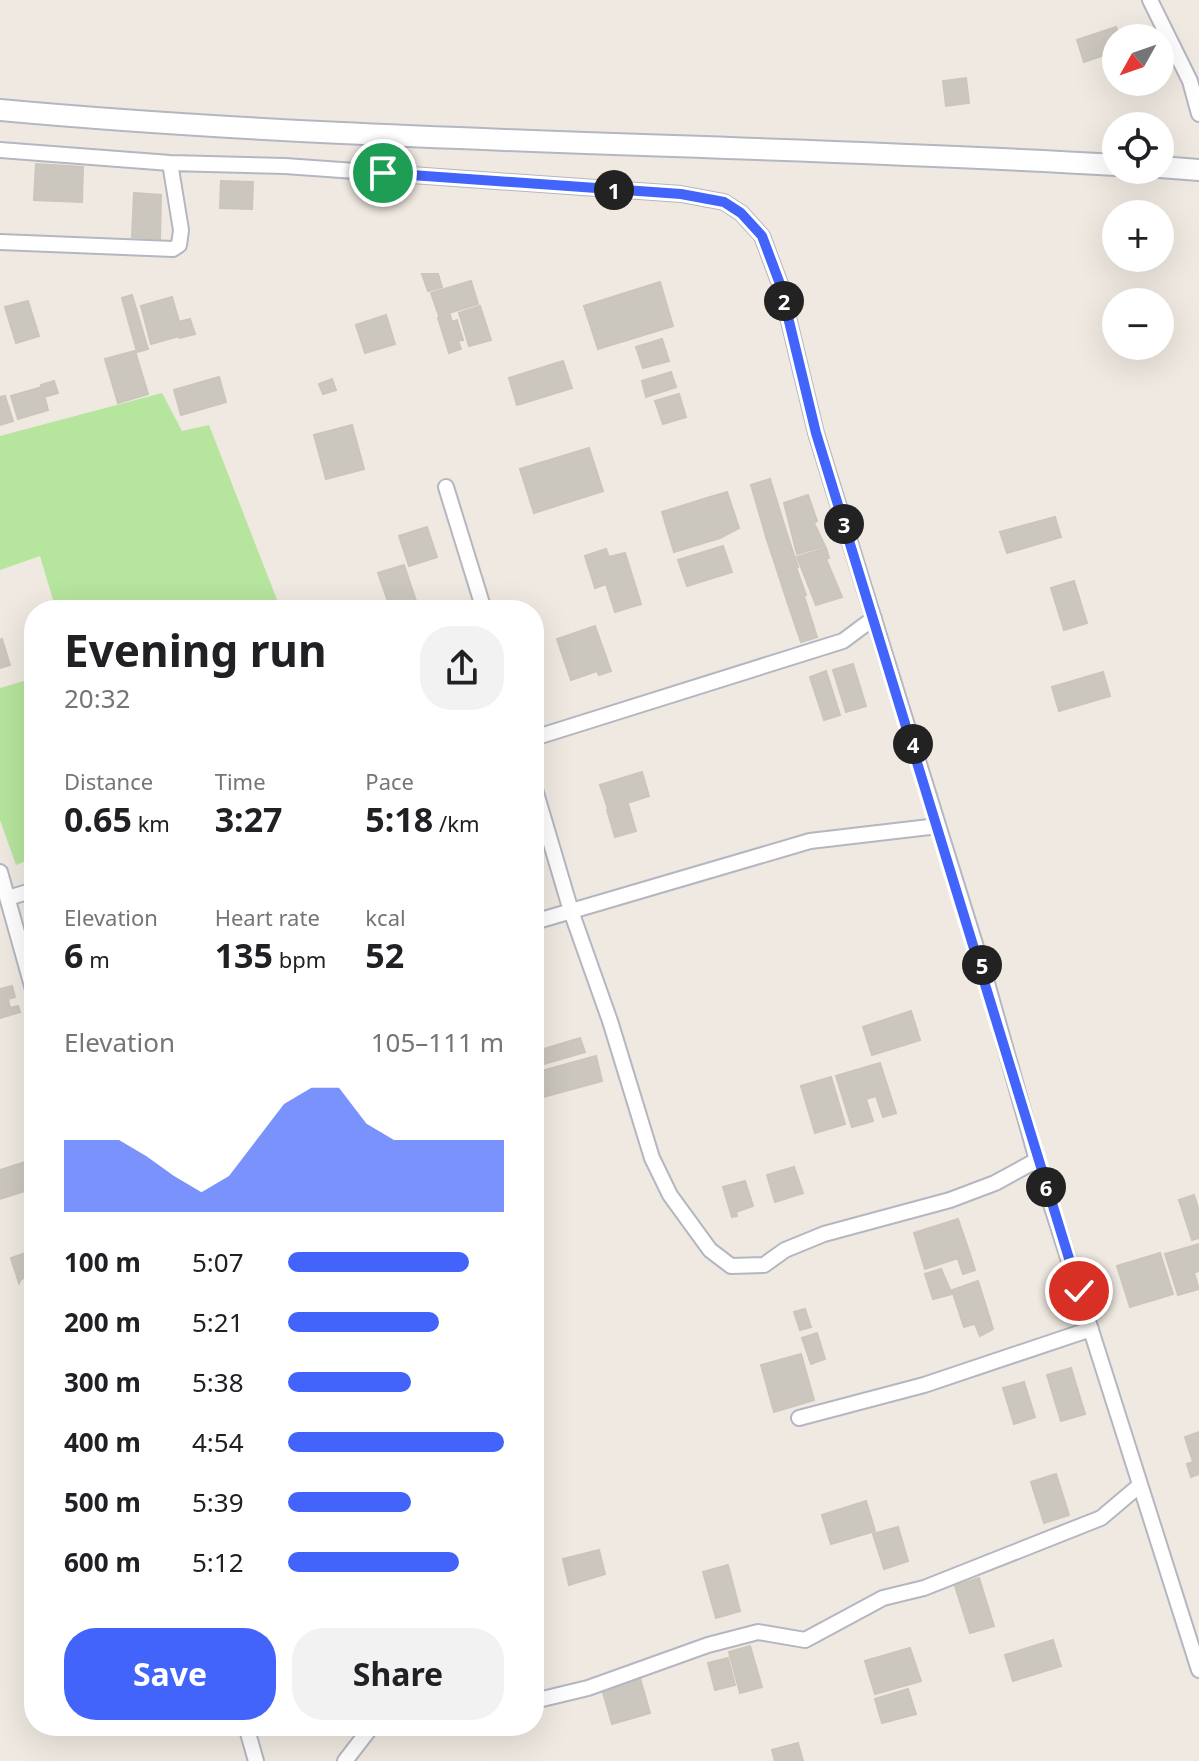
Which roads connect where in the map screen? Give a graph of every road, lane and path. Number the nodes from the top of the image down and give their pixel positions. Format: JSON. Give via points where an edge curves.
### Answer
{"nodes":[{"id":1,"x":1150,"y":0,"type":"edge"},
{"id":2,"x":0,"y":110,"type":"edge"},
{"id":3,"x":1199,"y":114,"type":"edge"},
{"id":4,"x":0,"y":150,"type":"edge"},
{"id":5,"x":170,"y":163,"type":"junction"},
{"id":6,"x":1102,"y":164,"type":"edge"},
{"id":7,"x":1174,"y":168,"type":"edge"},
{"id":8,"x":1199,"y":170,"type":"edge"},
{"id":9,"x":0,"y":242,"type":"edge"},
{"id":10,"x":446,"y":487,"type":"dead end"},
{"id":11,"x":481,"y":600,"type":"edge"},
{"id":12,"x":874,"y":618,"type":"junction"},
{"id":13,"x":544,"y":735,"type":"edge"},
{"id":14,"x":544,"y":820,"type":"edge"},
{"id":15,"x":938,"y":826,"type":"junction"},
{"id":16,"x":0,"y":872,"type":"edge"},
{"id":17,"x":24,"y":893,"type":"edge"},
{"id":18,"x":8,"y":898,"type":"junction"},
{"id":19,"x":571,"y":911,"type":"junction"},
{"id":20,"x":544,"y":919,"type":"edge"},
{"id":21,"x":24,"y":956,"type":"edge"},
{"id":22,"x":1037,"y":1160,"type":"junction"},
{"id":23,"x":1091,"y":1329,"type":"junction"},
{"id":24,"x":799,"y":1418,"type":"dead end"},
{"id":25,"x":1140,"y":1485,"type":"junction"},
{"id":26,"x":1199,"y":1670,"type":"edge"},
{"id":27,"x":544,"y":1699,"type":"edge"},
{"id":28,"x":249,"y":1736,"type":"edge"},
{"id":29,"x":364,"y":1736,"type":"edge"},
{"id":30,"x":256,"y":1761,"type":"edge"},
{"id":31,"x":345,"y":1761,"type":"edge"}],
"edges":[{"from":1,"to":3,"type":"street","via":[[1190,81]]},
{"from":2,"to":6,"type":"main road","via":[[540,142]]},
{"from":4,"to":5,"type":"street"},
{"from":5,"to":9,"type":"street","via":[[181,230],[173,249]]},
{"from":5,"to":12,"type":"street","via":[[285,166],[681,194],[724,202],[762,236],[780,284],[816,433]]},
{"from":7,"to":8,"type":"main road"},
{"from":10,"to":11,"type":"street"},
{"from":12,"to":13,"type":"street","via":[[843,641]]},
{"from":12,"to":15,"type":"street"},
{"from":14,"to":19,"type":"street"},
{"from":15,"to":19,"type":"street","via":[[810,841]]},
{"from":15,"to":22,"type":"street"},
{"from":16,"to":18,"type":"street"},
{"from":17,"to":18,"type":"street"},
{"from":18,"to":21,"type":"street"},
{"from":19,"to":20,"type":"street"},
{"from":19,"to":22,"type":"street","via":[[652,1158],[670,1195],[710,1250],[731,1266],[764,1265],[824,1234],[950,1200]]},
{"from":22,"to":23,"type":"street"},
{"from":23,"to":24,"type":"street","via":[[924,1385]]},
{"from":23,"to":25,"type":"street"},
{"from":25,"to":26,"type":"street"},
{"from":25,"to":27,"type":"street","via":[[1101,1518],[924,1588],[883,1598],[805,1640],[758,1632]]},
{"from":28,"to":30,"type":"street"},
{"from":29,"to":31,"type":"street"}]}
